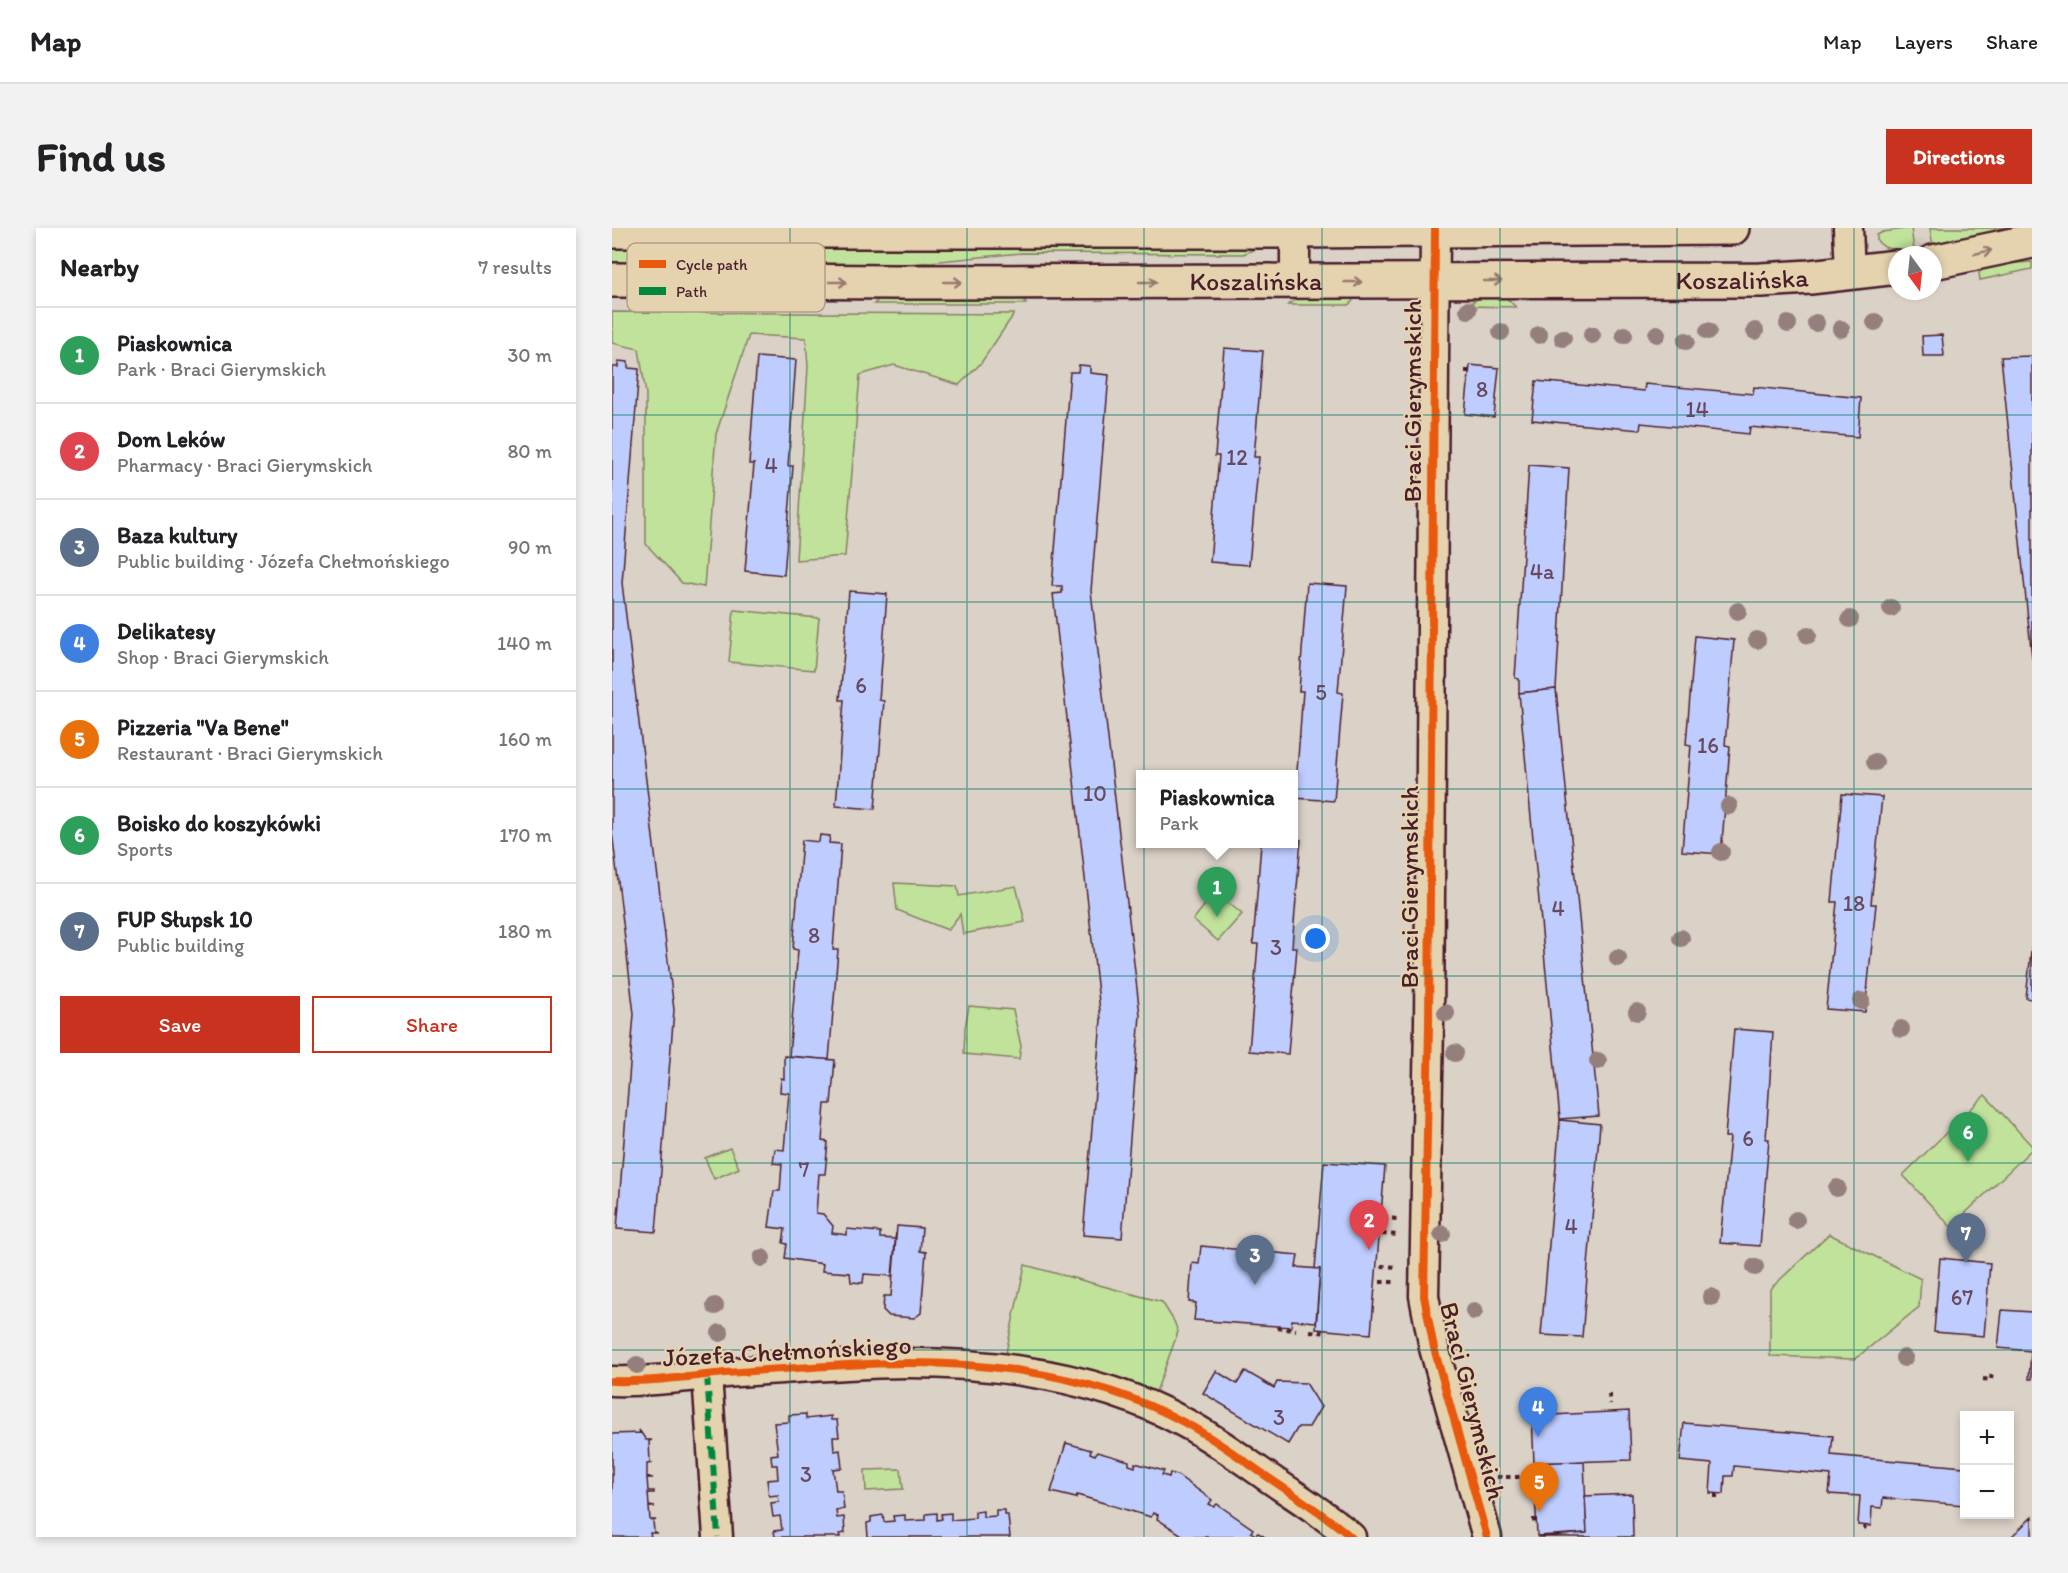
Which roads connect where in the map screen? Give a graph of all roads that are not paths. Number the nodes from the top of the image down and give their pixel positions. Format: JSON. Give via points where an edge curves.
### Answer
{"nodes":[{"id":1,"x":1732,"y":228,"type":"edge"},
{"id":2,"x":1848,"y":228,"type":"edge"},
{"id":3,"x":1295,"y":229,"type":"edge"},
{"id":4,"x":1435,"y":230,"type":"junction"},
{"id":5,"x":612,"y":231,"type":"edge"},
{"id":6,"x":2032,"y":241,"type":"edge"},
{"id":7,"x":1942,"y":260,"type":"edge"},
{"id":8,"x":1888,"y":268,"type":"edge"},
{"id":9,"x":1850,"y":273,"type":"junction"},
{"id":10,"x":612,"y":280,"type":"edge"},
{"id":11,"x":627,"y":280,"type":"edge"},
{"id":12,"x":1434,"y":281,"type":"junction"},
{"id":13,"x":825,"y":282,"type":"edge"},
{"id":14,"x":1295,"y":282,"type":"junction"},
{"id":15,"x":707,"y":1375,"type":"junction"},
{"id":16,"x":612,"y":1381,"type":"edge"},
{"id":17,"x":718,"y":1537,"type":"edge"},
{"id":18,"x":1351,"y":1537,"type":"edge"},
{"id":19,"x":1487,"y":1537,"type":"edge"}],
"edges":[{"from":1,"to":4,"type":"main road","name":"Koszalińska"},
{"from":2,"to":9,"type":"street"},
{"from":3,"to":4,"type":"main road","name":"Koszalińska"},
{"from":3,"to":5,"type":"main road","name":"Koszalińska"},
{"from":3,"to":14,"type":"street"},
{"from":4,"to":12,"type":"street","name":"Braci Gierymskich"},
{"from":7,"to":6,"type":"main road","one_way":true},
{"from":8,"to":9,"type":"main road","name":"Koszalińska"},
{"from":12,"to":9,"type":"main road","name":"Koszalińska","one_way":true,"via":[[1761,280]]},
{"from":10,"to":11,"type":"main road","name":"Koszalińska","one_way":true},
{"from":14,"to":12,"type":"main road","name":"Koszalińska","one_way":true},
{"from":12,"to":19,"type":"street","name":"Braci Gierymskich","via":[[1424,1296],[1434,1348]]},
{"from":13,"to":14,"type":"main road","name":"Koszalińska","one_way":true},
{"from":15,"to":16,"type":"street","name":"Józefa Chełmońskiego"},
{"from":15,"to":17,"type":"street"},
{"from":15,"to":18,"type":"street","name":"Józefa Chełmońskiego","via":[[918,1363],[1018,1371],[1095,1385],[1185,1422]]}]}
